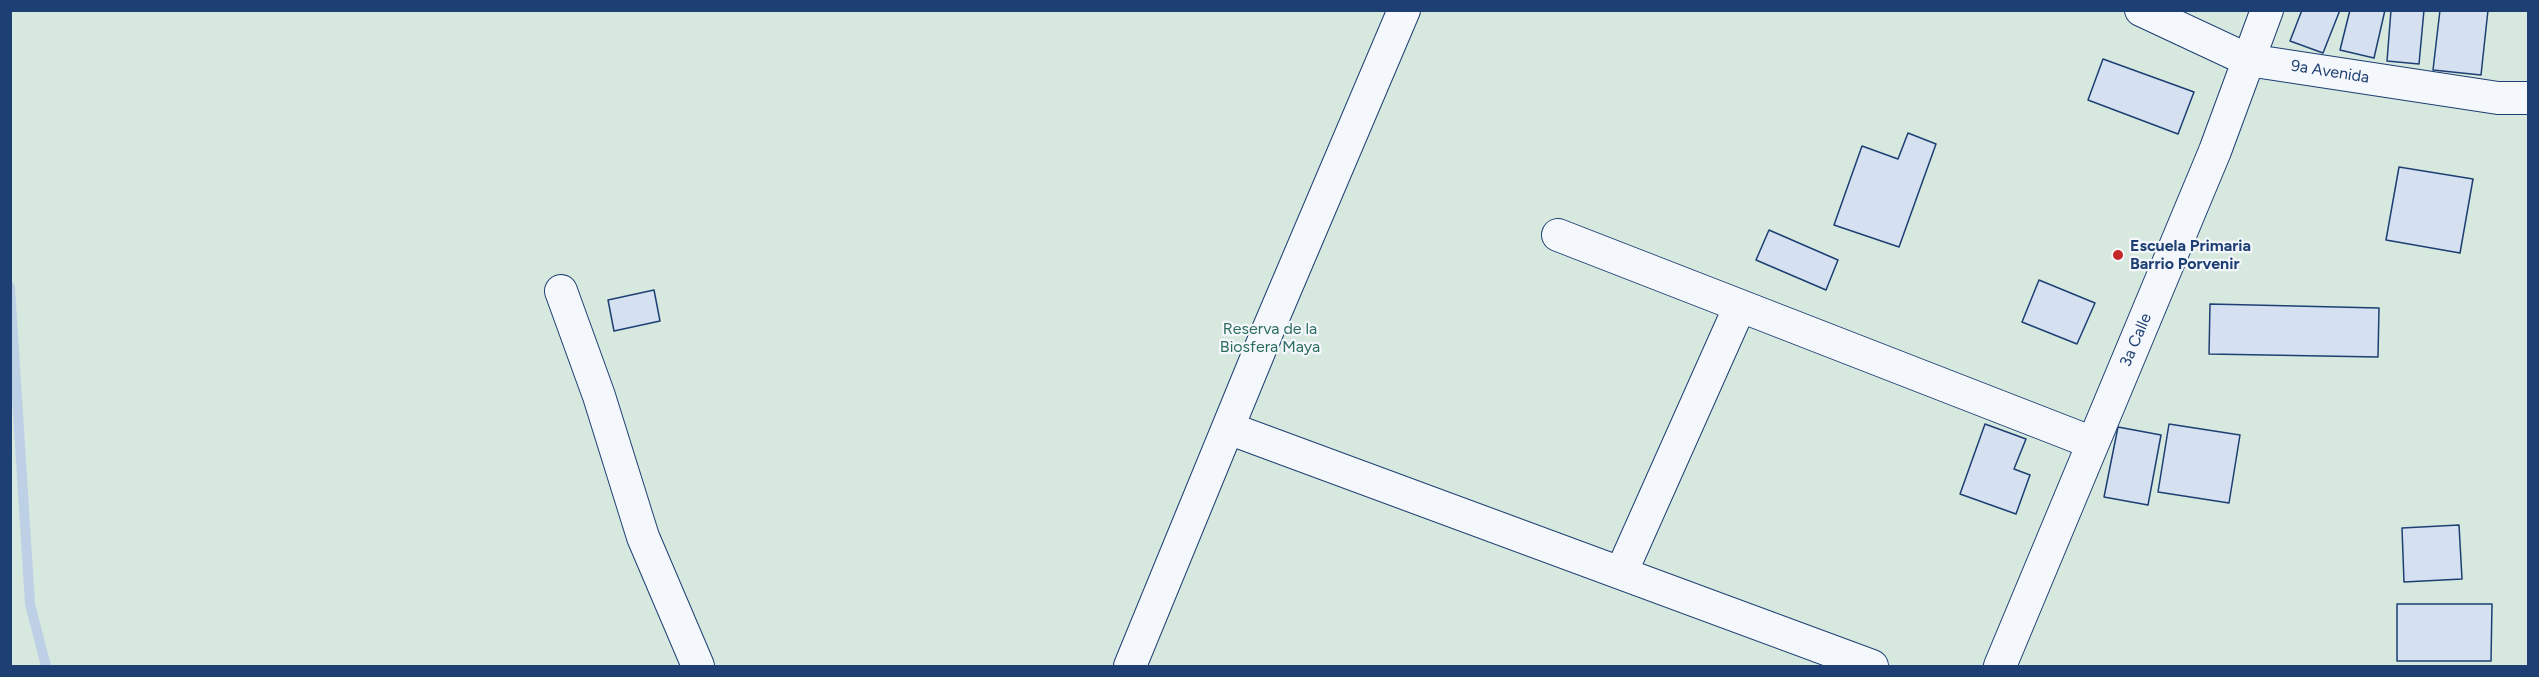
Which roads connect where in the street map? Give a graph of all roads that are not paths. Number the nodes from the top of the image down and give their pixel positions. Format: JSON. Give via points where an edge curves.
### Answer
{"nodes":[{"id":1,"x":1404,"y":10,"type":"edge"},
{"id":2,"x":2141,"y":10,"type":"edge"},
{"id":3,"x":2267,"y":10,"type":"edge"},
{"id":4,"x":2248,"y":60,"type":"junction"},
{"id":5,"x":2529,"y":98,"type":"edge"},
{"id":6,"x":1558,"y":235,"type":"dead end"},
{"id":7,"x":561,"y":291,"type":"dead end"},
{"id":8,"x":1740,"y":306,"type":"junction"},
{"id":9,"x":1228,"y":428,"type":"junction"},
{"id":10,"x":2093,"y":443,"type":"junction"},
{"id":11,"x":1621,"y":573,"type":"junction"},
{"id":12,"x":698,"y":666,"type":"edge"},
{"id":13,"x":1130,"y":666,"type":"edge"},
{"id":14,"x":1872,"y":666,"type":"edge"},
{"id":15,"x":2000,"y":666,"type":"edge"}],
"edges":[{"from":1,"to":9,"type":"street"},
{"from":2,"to":4,"type":"street","name":"9a Avenida"},
{"from":3,"to":4,"type":"street","name":"3a Calle"},
{"from":4,"to":5,"type":"street","name":"9a Avenida","via":[[2498,98]]},
{"from":4,"to":10,"type":"street","name":"3a Calle","via":[[2215,150]]},
{"from":6,"to":8,"type":"street"},
{"from":7,"to":12,"type":"street","via":[[644,537]]},
{"from":8,"to":10,"type":"street"},
{"from":8,"to":11,"type":"street"},
{"from":9,"to":11,"type":"street"},
{"from":9,"to":13,"type":"street"},
{"from":10,"to":15,"type":"street","name":"3a Calle"},
{"from":11,"to":14,"type":"street"}]}
